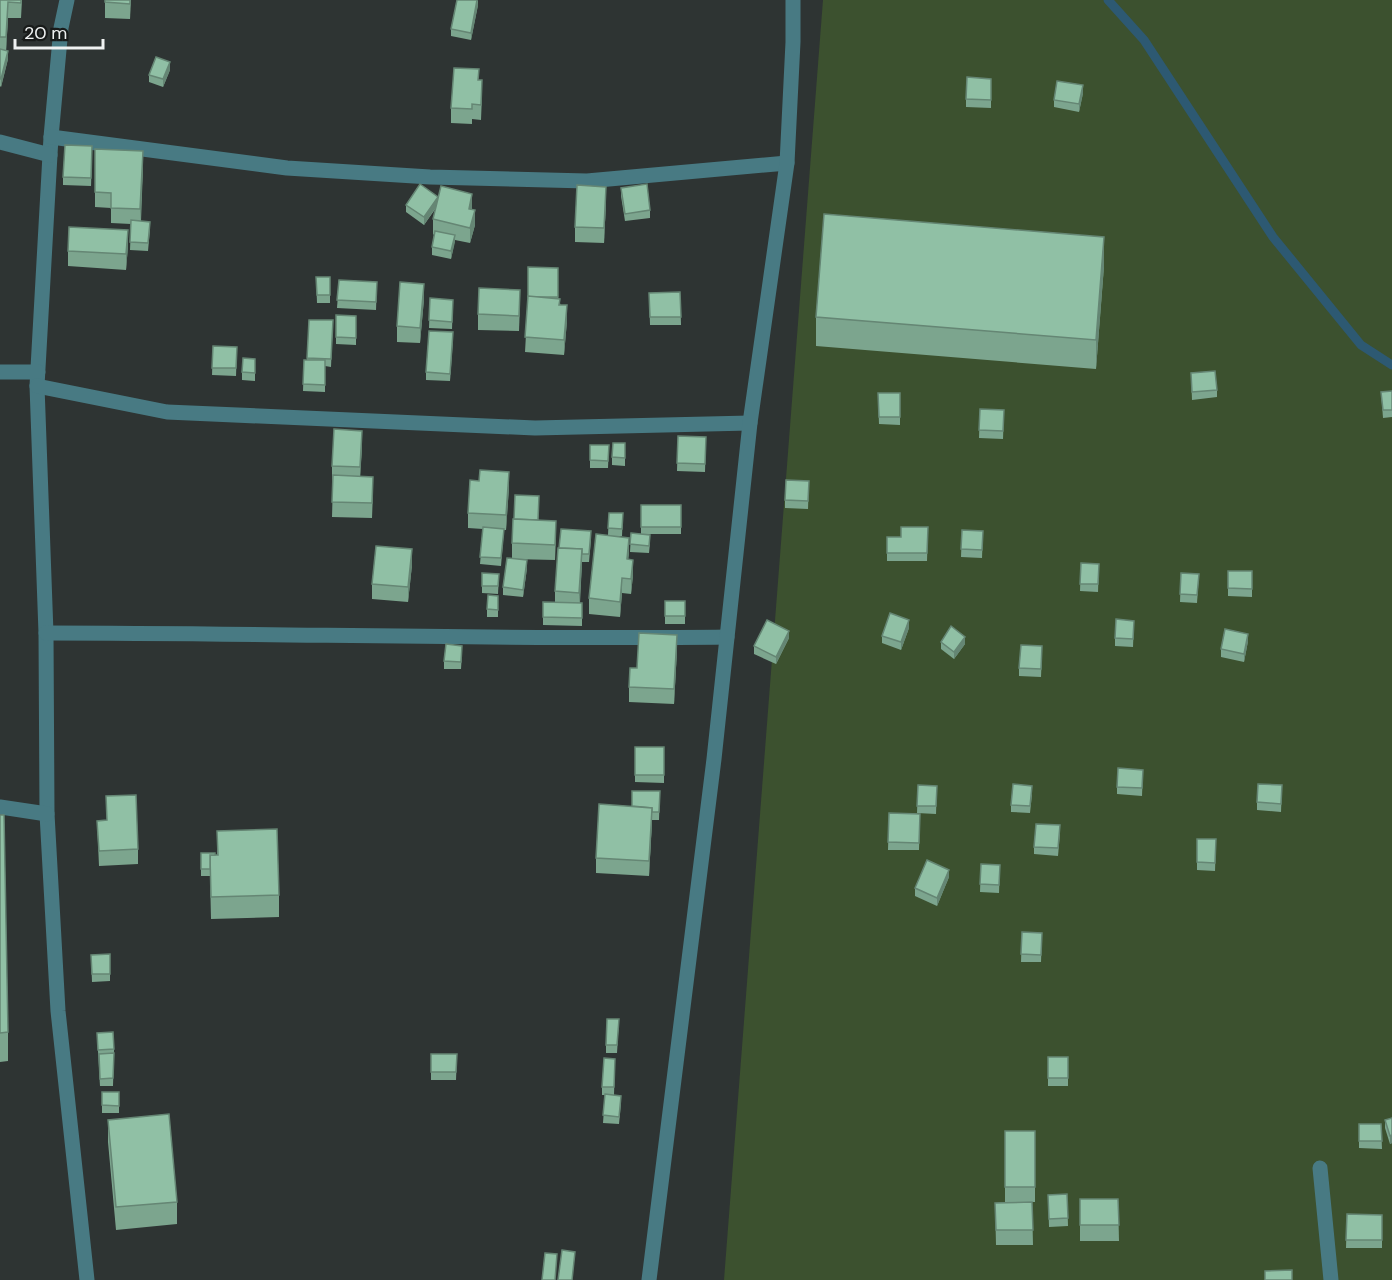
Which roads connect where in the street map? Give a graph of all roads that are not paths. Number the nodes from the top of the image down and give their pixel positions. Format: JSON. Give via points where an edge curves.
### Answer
{"nodes":[{"id":1,"x":67,"y":0,"type":"edge"},
{"id":2,"x":793,"y":0,"type":"edge"},
{"id":3,"x":51,"y":137,"type":"junction"},
{"id":4,"x":0,"y":142,"type":"edge"},
{"id":5,"x":50,"y":155,"type":"junction"},
{"id":6,"x":787,"y":163,"type":"junction"},
{"id":7,"x":0,"y":372,"type":"edge"},
{"id":8,"x":38,"y":379,"type":"junction"},
{"id":9,"x":750,"y":423,"type":"junction"},
{"id":10,"x":46,"y":633,"type":"junction"},
{"id":11,"x":727,"y":637,"type":"junction"},
{"id":12,"x":0,"y":807,"type":"edge"},
{"id":13,"x":47,"y":814,"type":"junction"},
{"id":14,"x":1320,"y":1168,"type":"dead end"},
{"id":15,"x":87,"y":1280,"type":"edge"},
{"id":16,"x":649,"y":1280,"type":"edge"},
{"id":17,"x":1331,"y":1280,"type":"edge"}],
"edges":[{"from":1,"to":3,"type":"street"},
{"from":2,"to":6,"type":"street"},
{"from":3,"to":5,"type":"street"},
{"from":3,"to":6,"type":"street","via":[[287,168],[430,177],[587,181]]},
{"from":4,"to":5,"type":"street"},
{"from":5,"to":8,"type":"street"},
{"from":6,"to":9,"type":"street"},
{"from":7,"to":8,"type":"street"},
{"from":8,"to":9,"type":"street","via":[[167,412],[536,428]]},
{"from":8,"to":10,"type":"street"},
{"from":9,"to":11,"type":"street"},
{"from":10,"to":11,"type":"street","via":[[555,639]]},
{"from":10,"to":13,"type":"street"},
{"from":11,"to":16,"type":"street"},
{"from":12,"to":13,"type":"street"},
{"from":13,"to":15,"type":"street","via":[[58,1011]]},
{"from":14,"to":17,"type":"street"}]}
